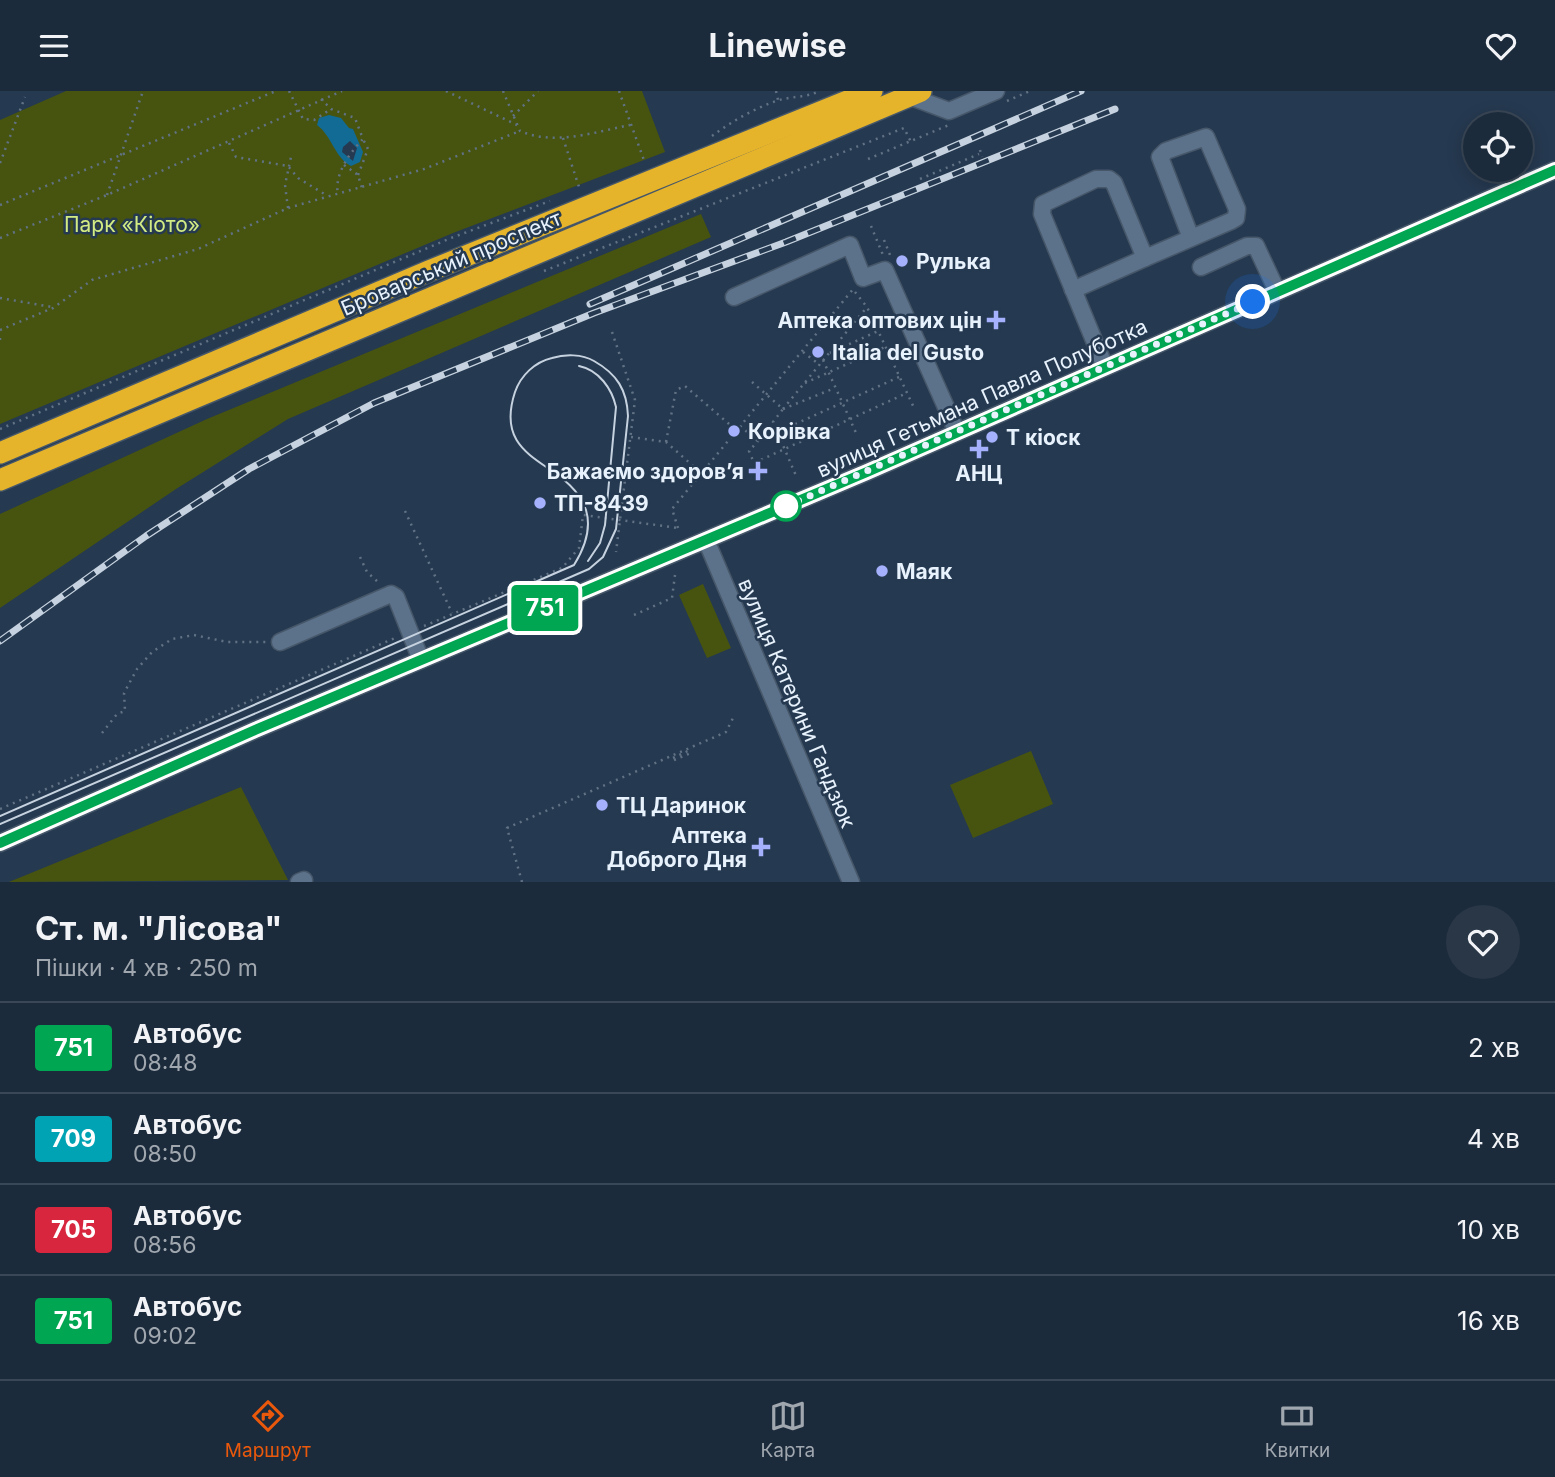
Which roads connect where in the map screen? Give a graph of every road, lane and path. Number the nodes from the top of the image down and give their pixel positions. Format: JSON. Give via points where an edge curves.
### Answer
{"nodes":[{"id":1,"x":143,"y":91,"type":"edge"},
{"id":2,"x":276,"y":91,"type":"edge"},
{"id":3,"x":289,"y":91,"type":"edge"},
{"id":4,"x":342,"y":91,"type":"edge"},
{"id":5,"x":446,"y":91,"type":"edge"},
{"id":6,"x":503,"y":91,"type":"edge"},
{"id":7,"x":538,"y":91,"type":"edge"},
{"id":8,"x":776,"y":91,"type":"edge"},
{"id":9,"x":820,"y":91,"type":"edge"},
{"id":10,"x":872,"y":91,"type":"edge"},
{"id":11,"x":996,"y":91,"type":"edge"},
{"id":12,"x":618,"y":92,"type":"edge"},
{"id":13,"x":915,"y":94,"type":"edge"},
{"id":14,"x":25,"y":97,"type":"dead end"},
{"id":15,"x":321,"y":99,"type":"junction"},
{"id":16,"x":778,"y":100,"type":"junction"},
{"id":17,"x":331,"y":109,"type":"junction"},
{"id":18,"x":299,"y":111,"type":"junction"},
{"id":19,"x":513,"y":116,"type":"junction"},
{"id":20,"x":517,"y":125,"type":"junction"},
{"id":21,"x":631,"y":125,"type":"junction"},
{"id":22,"x":520,"y":131,"type":"junction"},
{"id":23,"x":563,"y":138,"type":"junction"},
{"id":24,"x":361,"y":141,"type":"junction"},
{"id":25,"x":705,"y":141,"type":"dead end"},
{"id":26,"x":229,"y":143,"type":"junction"},
{"id":27,"x":898,"y":146,"type":"dead end"},
{"id":28,"x":980,"y":153,"type":"dead end"},
{"id":29,"x":122,"y":156,"type":"junction"},
{"id":30,"x":291,"y":157,"type":"dead end"},
{"id":31,"x":868,"y":159,"type":"dead end"},
{"id":32,"x":0,"y":163,"type":"edge"},
{"id":33,"x":344,"y":164,"type":"junction"},
{"id":34,"x":288,"y":166,"type":"junction"},
{"id":35,"x":635,"y":169,"type":"dead end"},
{"id":36,"x":1555,"y":170,"type":"edge"},
{"id":37,"x":358,"y":175,"type":"junction"},
{"id":38,"x":920,"y":179,"type":"dead end"},
{"id":39,"x":591,"y":186,"type":"dead end"},
{"id":40,"x":362,"y":188,"type":"junction"},
{"id":41,"x":107,"y":195,"type":"junction"},
{"id":42,"x":338,"y":195,"type":"junction"},
{"id":43,"x":327,"y":197,"type":"junction"},
{"id":44,"x":554,"y":200,"type":"dead end"},
{"id":45,"x":0,"y":205,"type":"edge"},
{"id":46,"x":288,"y":208,"type":"junction"},
{"id":47,"x":871,"y":226,"type":"dead end"},
{"id":48,"x":0,"y":237,"type":"edge"},
{"id":49,"x":1191,"y":238,"type":"junction"},
{"id":50,"x":883,"y":255,"type":"dead end"},
{"id":51,"x":1145,"y":258,"type":"junction"},
{"id":52,"x":1201,"y":267,"type":"dead end"},
{"id":53,"x":1073,"y":290,"type":"junction"},
{"id":54,"x":1278,"y":291,"type":"junction"},
{"id":55,"x":734,"y":297,"type":"dead end"},
{"id":56,"x":0,"y":298,"type":"edge"},
{"id":57,"x":867,"y":307,"type":"junction"},
{"id":58,"x":53,"y":308,"type":"junction"},
{"id":59,"x":0,"y":330,"type":"edge"},
{"id":60,"x":878,"y":331,"type":"junction"},
{"id":61,"x":612,"y":332,"type":"dead end"},
{"id":62,"x":885,"y":347,"type":"junction"},
{"id":63,"x":908,"y":347,"type":"dead end"},
{"id":64,"x":802,"y":351,"type":"junction"},
{"id":65,"x":829,"y":353,"type":"junction"},
{"id":66,"x":889,"y":355,"type":"junction"},
{"id":67,"x":823,"y":361,"type":"junction"},
{"id":68,"x":820,"y":365,"type":"junction"},
{"id":69,"x":1105,"y":367,"type":"junction"},
{"id":70,"x":829,"y":373,"type":"junction"},
{"id":71,"x":899,"y":377,"type":"junction"},
{"id":72,"x":752,"y":382,"type":"dead end"},
{"id":73,"x":804,"y":383,"type":"junction"},
{"id":74,"x":836,"y":388,"type":"junction"},
{"id":75,"x":907,"y":393,"type":"junction"},
{"id":76,"x":766,"y":394,"type":"junction"},
{"id":77,"x":842,"y":403,"type":"junction"},
{"id":78,"x":783,"y":409,"type":"junction"},
{"id":79,"x":915,"y":410,"type":"dead end"},
{"id":80,"x":850,"y":419,"type":"junction"},
{"id":81,"x":740,"y":426,"type":"junction"},
{"id":82,"x":0,"y":429,"type":"edge"},
{"id":83,"x":736,"y":430,"type":"junction"},
{"id":84,"x":777,"y":432,"type":"junction"},
{"id":85,"x":957,"y":432,"type":"junction"},
{"id":86,"x":857,"y":435,"type":"dead end"},
{"id":87,"x":631,"y":437,"type":"junction"},
{"id":88,"x":758,"y":441,"type":"junction"},
{"id":89,"x":666,"y":442,"type":"junction"},
{"id":90,"x":785,"y":449,"type":"junction"},
{"id":91,"x":0,"y":453,"type":"edge"},
{"id":92,"x":701,"y":473,"type":"junction"},
{"id":93,"x":797,"y":478,"type":"dead end"},
{"id":94,"x":0,"y":480,"type":"edge"},
{"id":95,"x":405,"y":511,"type":"dead end"},
{"id":96,"x":621,"y":520,"type":"junction"},
{"id":97,"x":706,"y":540,"type":"junction"},
{"id":98,"x":616,"y":552,"type":"dead end"},
{"id":99,"x":360,"y":557,"type":"dead end"},
{"id":100,"x":675,"y":575,"type":"dead end"},
{"id":101,"x":389,"y":594,"type":"junction"},
{"id":102,"x":452,"y":613,"type":"junction"},
{"id":103,"x":634,"y":615,"type":"dead end"},
{"id":104,"x":410,"y":632,"type":"junction"},
{"id":105,"x":280,"y":642,"type":"joint"},
{"id":106,"x":421,"y":660,"type":"junction"},
{"id":107,"x":733,"y":718,"type":"dead end"},
{"id":108,"x":103,"y":733,"type":"dead end"},
{"id":109,"x":693,"y":750,"type":"dead end"},
{"id":110,"x":673,"y":759,"type":"dead end"},
{"id":111,"x":0,"y":810,"type":"edge"},
{"id":112,"x":0,"y":843,"type":"edge"},
{"id":113,"x":522,"y":882,"type":"edge"},
{"id":114,"x":851,"y":882,"type":"edge"}],
"edges":[{"from":1,"to":29,"type":"path"},
{"from":2,"to":29,"type":"path"},
{"from":3,"to":18,"type":"path"},
{"from":4,"to":15,"type":"path"},
{"from":5,"to":20,"type":"path"},
{"from":6,"to":19,"type":"path"},
{"from":7,"to":19,"type":"path"},
{"from":8,"to":16,"type":"path"},
{"from":9,"to":16,"type":"path","via":[[805,98]]},
{"from":10,"to":91,"type":"highway","name":"Броварський проспект","via":[[429,271]]},
{"from":11,"to":13,"type":"street","via":[[949,111]]},
{"from":12,"to":21,"type":"path"},
{"from":13,"to":94,"type":"highway","name":"Броварський проспект"},
{"from":14,"to":32,"type":"path"},
{"from":15,"to":17,"type":"path"},
{"from":15,"to":18,"type":"path"},
{"from":16,"to":25,"type":"path","via":[[733,121]]},
{"from":17,"to":18,"type":"path","via":[[314,120],[303,119]]},
{"from":17,"to":24,"type":"path","via":[[355,118]]},
{"from":18,"to":26,"type":"path"},
{"from":19,"to":20,"type":"path"},
{"from":20,"to":22,"type":"path"},
{"from":21,"to":23,"type":"path"},
{"from":21,"to":35,"type":"path","via":[[646,165]]},
{"from":22,"to":23,"type":"path","via":[[538,139]]},
{"from":22,"to":40,"type":"path"},
{"from":23,"to":39,"type":"path","via":[[580,190]]},
{"from":24,"to":33,"type":"path"},
{"from":24,"to":37,"type":"path","via":[[368,149]]},
{"from":26,"to":34,"type":"path","via":[[236,157]]},
{"from":26,"to":41,"type":"path"},
{"from":27,"to":31,"type":"path"},
{"from":28,"to":38,"type":"path"},
{"from":29,"to":41,"type":"path"},
{"from":29,"to":45,"type":"path"},
{"from":30,"to":34,"type":"path"},
{"from":33,"to":37,"type":"path"},
{"from":33,"to":42,"type":"path"},
{"from":34,"to":43,"type":"path"},
{"from":34,"to":46,"type":"path"},
{"from":36,"to":54,"type":"street","name":"вулиця Гетьмана Павла Полуботка"},
{"from":37,"to":40,"type":"path"},
{"from":40,"to":42,"type":"path"},
{"from":41,"to":48,"type":"path"},
{"from":42,"to":43,"type":"path"},
{"from":43,"to":46,"type":"path"},
{"from":44,"to":82,"type":"path","via":[[451,238]]},
{"from":46,"to":58,"type":"path","via":[[198,249],[92,280]]},
{"from":47,"to":50,"type":"path"},
{"from":49,"to":49,"type":"street","via":[[1160,157],[1203,136],[1209,140],[1237,213],[1231,221]]},
{"from":49,"to":51,"type":"street"},
{"from":51,"to":53,"type":"street"},
{"from":51,"to":53,"type":"street","via":[[1114,183],[1108,179],[1096,179],[1046,201],[1041,209]]},
{"from":52,"to":54,"type":"street","via":[[1256,246]]},
{"from":53,"to":69,"type":"street"},
{"from":54,"to":69,"type":"street","name":"вулиця Гетьмана Павла Полуботка"},
{"from":55,"to":85,"type":"street","via":[[850,245],[863,278],[885,270]]},
{"from":56,"to":58,"type":"path"},
{"from":57,"to":60,"type":"path"},
{"from":57,"to":64,"type":"path","via":[[853,289]]},
{"from":57,"to":65,"type":"path"},
{"from":58,"to":59,"type":"path"},
{"from":60,"to":62,"type":"path"},
{"from":60,"to":65,"type":"path"},
{"from":61,"to":87,"type":"path","via":[[635,400]]},
{"from":62,"to":66,"type":"path"},
{"from":62,"to":70,"type":"path"},
{"from":63,"to":66,"type":"path"},
{"from":64,"to":68,"type":"path"},
{"from":64,"to":76,"type":"path"},
{"from":65,"to":67,"type":"path"},
{"from":66,"to":71,"type":"path"},
{"from":67,"to":68,"type":"path"},
{"from":67,"to":70,"type":"path"},
{"from":68,"to":73,"type":"path"},
{"from":69,"to":85,"type":"street","name":"вулиця Гетьмана Павла Полуботка"},
{"from":70,"to":73,"type":"path"},
{"from":70,"to":74,"type":"path"},
{"from":71,"to":75,"type":"path"},
{"from":71,"to":77,"type":"path"},
{"from":72,"to":76,"type":"path"},
{"from":73,"to":78,"type":"path"},
{"from":74,"to":77,"type":"path"},
{"from":74,"to":78,"type":"path"},
{"from":75,"to":79,"type":"path"},
{"from":75,"to":80,"type":"path"},
{"from":76,"to":78,"type":"path"},
{"from":76,"to":81,"type":"path"},
{"from":77,"to":80,"type":"path"},
{"from":77,"to":84,"type":"path"},
{"from":78,"to":84,"type":"path","via":[[773,422]]},
{"from":80,"to":86,"type":"path"},
{"from":80,"to":90,"type":"path"},
{"from":81,"to":83,"type":"path"},
{"from":81,"to":88,"type":"path"},
{"from":83,"to":89,"type":"path","via":[[685,386],[676,390]]},
{"from":83,"to":92,"type":"path"},
{"from":84,"to":88,"type":"path"},
{"from":84,"to":90,"type":"path"},
{"from":85,"to":97,"type":"street","name":"вулиця Гетьмана Павла Полуботка"},
{"from":87,"to":89,"type":"path"},
{"from":87,"to":96,"type":"path"},
{"from":88,"to":90,"type":"path","via":[[749,451],[754,463]]},
{"from":89,"to":92,"type":"path"},
{"from":90,"to":93,"type":"path"},
{"from":92,"to":96,"type":"path","via":[[672,509],[678,528]]},
{"from":95,"to":102,"type":"path"},
{"from":96,"to":98,"type":"path"},
{"from":96,"to":102,"type":"path","via":[[583,515],[579,548],[562,569]]},
{"from":97,"to":106,"type":"street","name":"вулиця Гетьмана Павла Полуботка"},
{"from":97,"to":114,"type":"street","name":"вулиця Катерини Гандзюк"},
{"from":99,"to":101,"type":"path"},
{"from":100,"to":103,"type":"path","via":[[672,598]]},
{"from":101,"to":104,"type":"street","via":[[396,597]]},
{"from":101,"to":105,"type":"street"},
{"from":102,"to":104,"type":"path"},
{"from":104,"to":106,"type":"street"},
{"from":104,"to":111,"type":"path"},
{"from":105,"to":108,"type":"path","via":[[227,642],[194,635],[172,639],[137,669],[124,693],[125,711],[117,713]]},
{"from":106,"to":112,"type":"street","name":"вулиця Гетьмана Павла Полуботка"},
{"from":107,"to":113,"type":"path","via":[[726,732],[507,828]]},
{"from":109,"to":110,"type":"path"}]}
